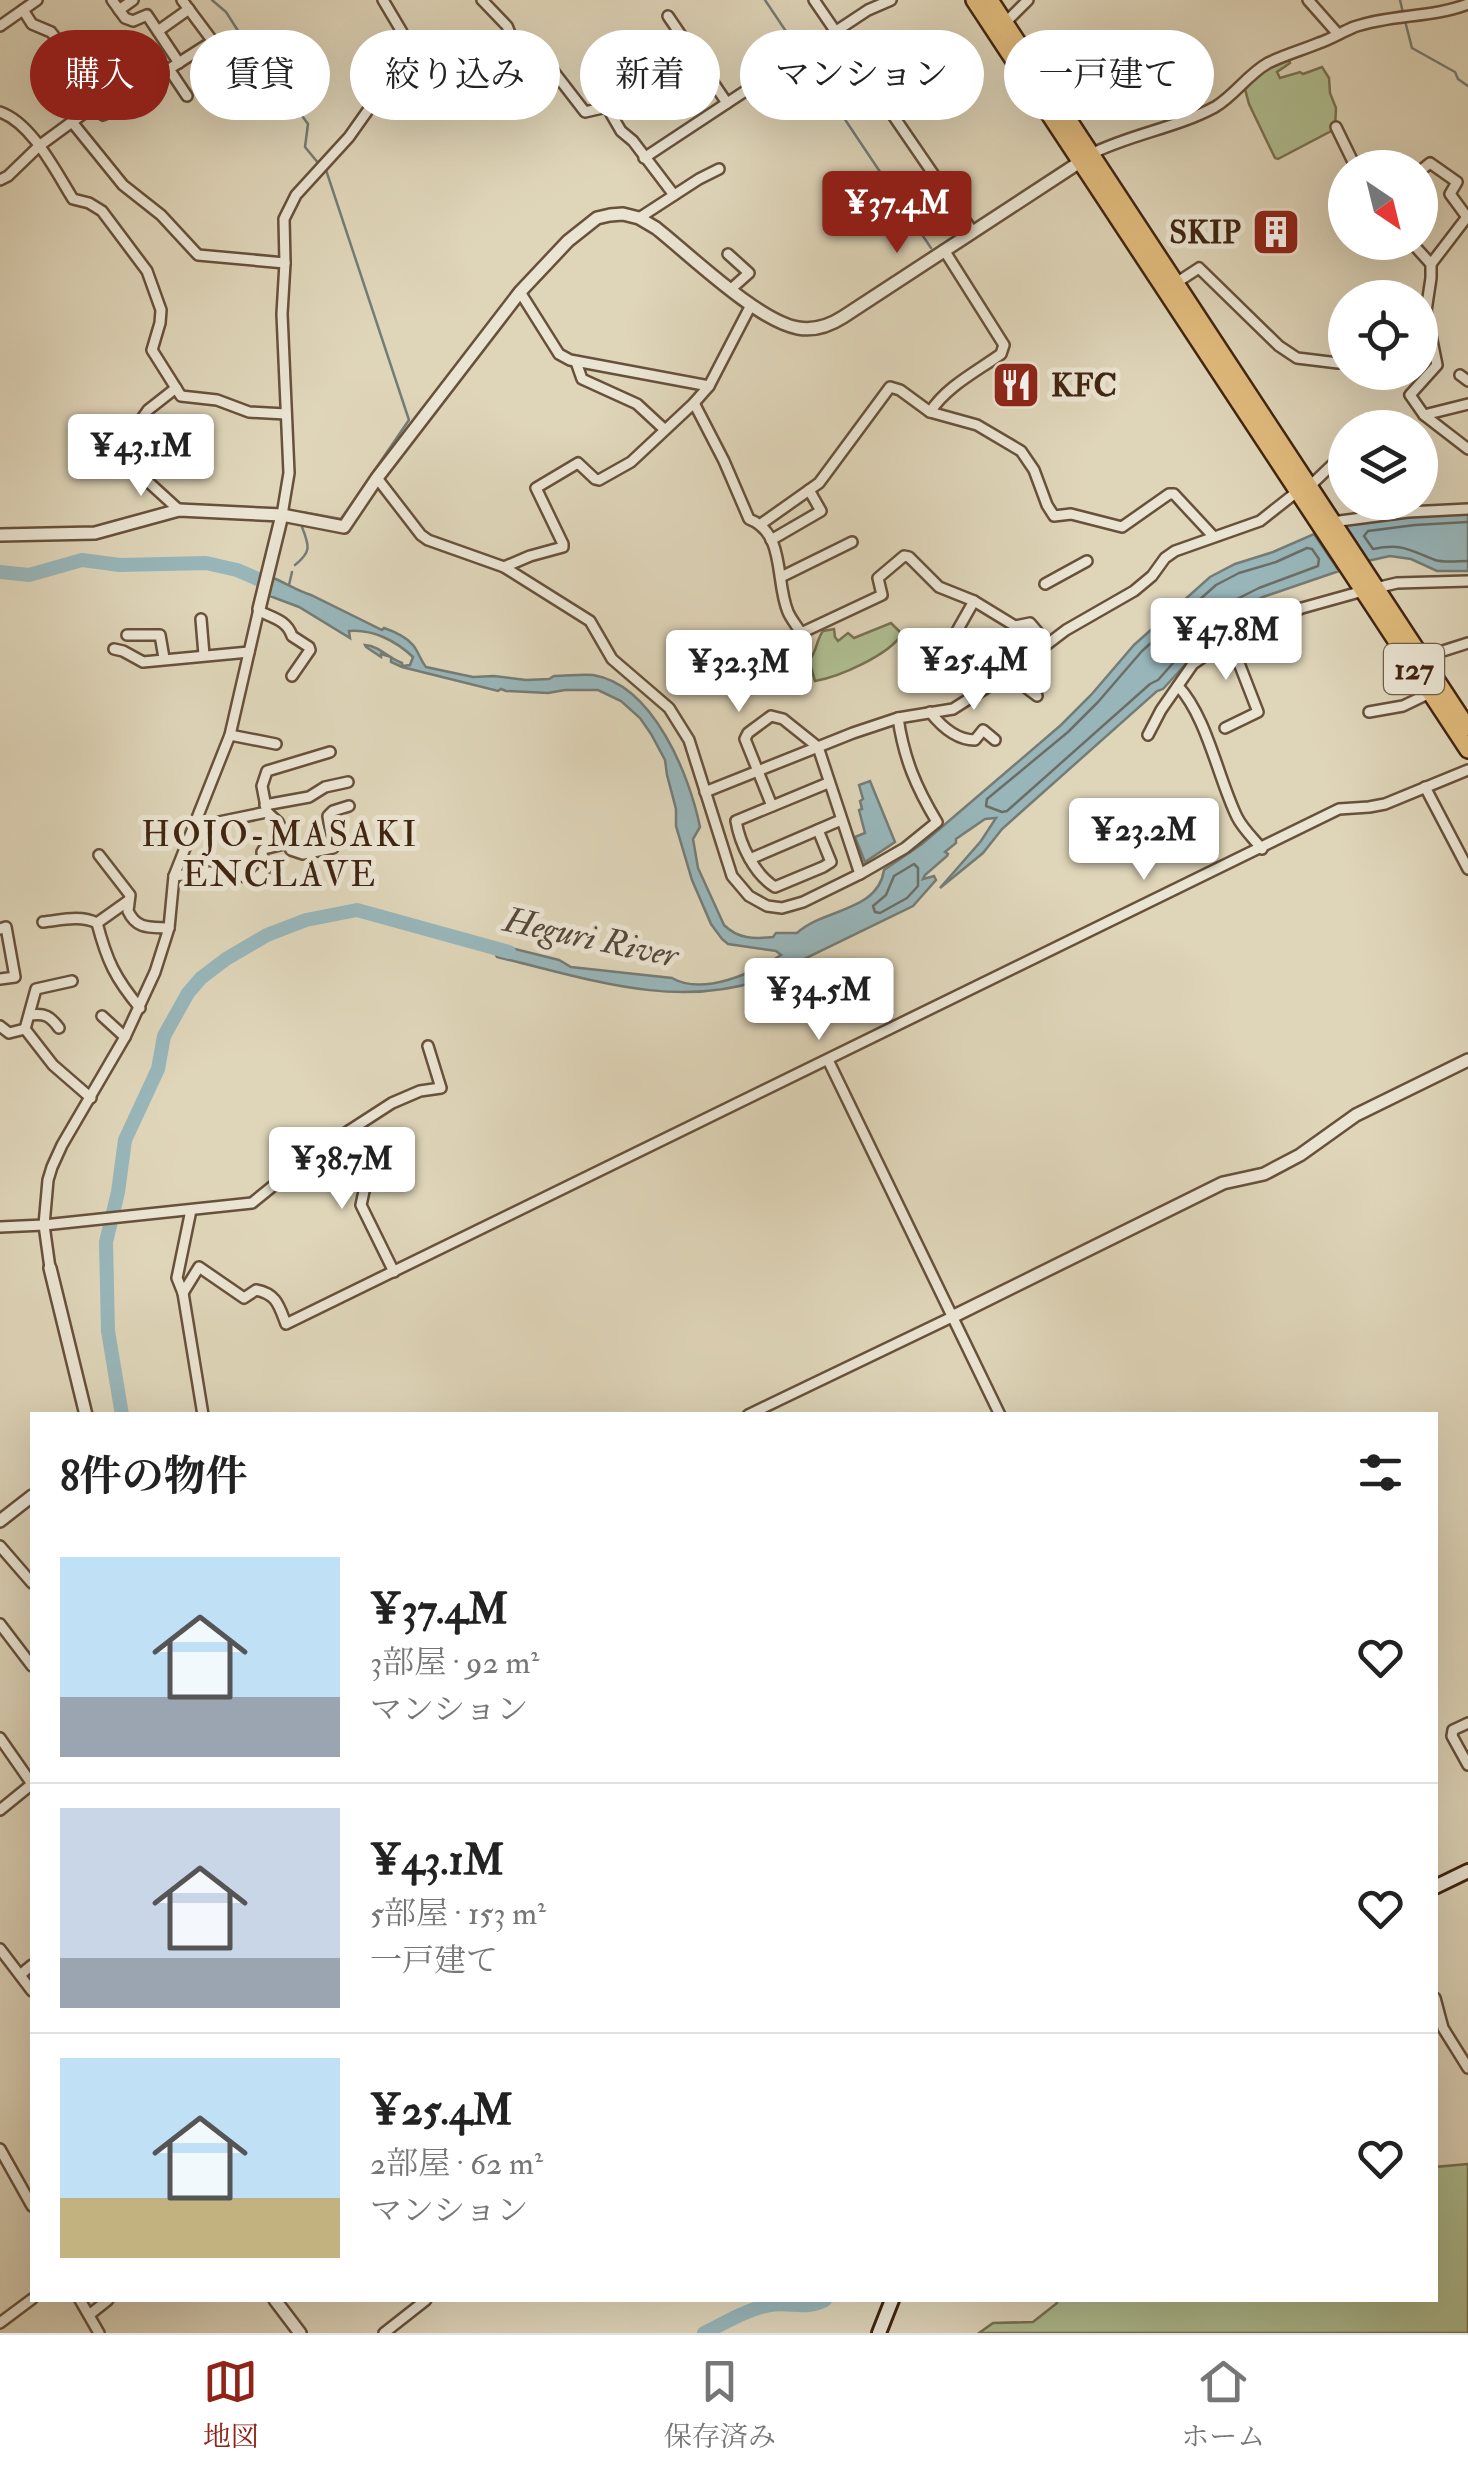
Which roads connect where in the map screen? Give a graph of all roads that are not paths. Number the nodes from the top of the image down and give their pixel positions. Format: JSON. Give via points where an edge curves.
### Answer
{"nodes":[{"id":1,"x":37,"y":0,"type":"edge"},
{"id":2,"x":112,"y":0,"type":"edge"},
{"id":3,"x":133,"y":0,"type":"edge"},
{"id":4,"x":383,"y":0,"type":"edge"},
{"id":5,"x":482,"y":0,"type":"edge"},
{"id":6,"x":814,"y":0,"type":"edge"},
{"id":7,"x":891,"y":0,"type":"edge"},
{"id":8,"x":974,"y":0,"type":"edge"},
{"id":9,"x":990,"y":0,"type":"edge"},
{"id":10,"x":1028,"y":0,"type":"edge"},
{"id":11,"x":1308,"y":0,"type":"edge"},
{"id":12,"x":1468,"y":4,"type":"edge"},
{"id":13,"x":186,"y":5,"type":"edge"},
{"id":14,"x":23,"y":10,"type":"junction"},
{"id":15,"x":120,"y":10,"type":"junction"},
{"id":16,"x":668,"y":16,"type":"dead end"},
{"id":17,"x":1005,"y":23,"type":"junction"},
{"id":18,"x":0,"y":26,"type":"edge"},
{"id":19,"x":46,"y":30,"type":"edge"},
{"id":20,"x":157,"y":30,"type":"edge"},
{"id":21,"x":160,"y":30,"type":"edge"},
{"id":22,"x":205,"y":30,"type":"edge"},
{"id":23,"x":509,"y":30,"type":"edge"},
{"id":24,"x":835,"y":30,"type":"edge"},
{"id":25,"x":839,"y":30,"type":"edge"},
{"id":26,"x":1338,"y":34,"type":"junction"},
{"id":27,"x":170,"y":50,"type":"edge"},
{"id":28,"x":190,"y":56,"type":"edge"},
{"id":29,"x":179,"y":64,"type":"junction"},
{"id":30,"x":560,"y":80,"type":"edge"},
{"id":31,"x":186,"y":96,"type":"dead end"},
{"id":32,"x":740,"y":96,"type":"edge"},
{"id":33,"x":728,"y":104,"type":"junction"},
{"id":34,"x":0,"y":112,"type":"edge"},
{"id":35,"x":75,"y":120,"type":"edge"},
{"id":36,"x":896,"y":120,"type":"edge"},
{"id":37,"x":72,"y":122,"type":"junction"},
{"id":38,"x":1336,"y":127,"type":"dead end"},
{"id":39,"x":39,"y":146,"type":"junction"},
{"id":40,"x":1347,"y":150,"type":"edge"},
{"id":41,"x":644,"y":158,"type":"junction"},
{"id":42,"x":1086,"y":158,"type":"junction"},
{"id":43,"x":719,"y":169,"type":"dead end"},
{"id":44,"x":1438,"y":169,"type":"edge"},
{"id":45,"x":0,"y":180,"type":"edge"},
{"id":46,"x":674,"y":195,"type":"junction"},
{"id":47,"x":639,"y":218,"type":"junction"},
{"id":48,"x":1464,"y":228,"type":"edge"},
{"id":49,"x":972,"y":232,"type":"junction"},
{"id":50,"x":944,"y":250,"type":"junction"},
{"id":51,"x":728,"y":254,"type":"dead end"},
{"id":52,"x":1427,"y":260,"type":"edge"},
{"id":53,"x":285,"y":263,"type":"junction"},
{"id":54,"x":1431,"y":264,"type":"junction"},
{"id":55,"x":1431,"y":280,"type":"edge"},
{"id":56,"x":1176,"y":283,"type":"junction"},
{"id":57,"x":731,"y":288,"type":"junction"},
{"id":58,"x":520,"y":292,"type":"junction"},
{"id":59,"x":751,"y":305,"type":"junction"},
{"id":60,"x":576,"y":362,"type":"junction"},
{"id":61,"x":1328,"y":362,"type":"edge"},
{"id":62,"x":709,"y":386,"type":"junction"},
{"id":63,"x":176,"y":388,"type":"junction"},
{"id":64,"x":694,"y":403,"type":"junction"},
{"id":65,"x":1468,"y":404,"type":"edge"},
{"id":66,"x":930,"y":412,"type":"junction"},
{"id":67,"x":1438,"y":412,"type":"edge"},
{"id":68,"x":286,"y":414,"type":"junction"},
{"id":69,"x":1438,"y":426,"type":"edge"},
{"id":70,"x":664,"y":430,"type":"junction"},
{"id":71,"x":1468,"y":449,"type":"edge"},
{"id":72,"x":1328,"y":468,"type":"edge"},
{"id":73,"x":377,"y":478,"type":"junction"},
{"id":74,"x":1304,"y":489,"type":"junction"},
{"id":75,"x":810,"y":490,"type":"junction"},
{"id":76,"x":1468,"y":509,"type":"edge"},
{"id":77,"x":179,"y":510,"type":"junction"},
{"id":78,"x":1438,"y":511,"type":"edge"},
{"id":79,"x":282,"y":515,"type":"junction"},
{"id":80,"x":1356,"y":520,"type":"edge"},
{"id":81,"x":761,"y":524,"type":"junction"},
{"id":82,"x":1327,"y":525,"type":"junction"},
{"id":83,"x":0,"y":535,"type":"edge"},
{"id":84,"x":1214,"y":536,"type":"junction"},
{"id":85,"x":771,"y":540,"type":"junction"},
{"id":86,"x":852,"y":542,"type":"dead end"},
{"id":87,"x":1087,"y":561,"type":"dead end"},
{"id":88,"x":504,"y":568,"type":"junction"},
{"id":89,"x":780,"y":578,"type":"junction"},
{"id":90,"x":1468,"y":581,"type":"edge"},
{"id":91,"x":1045,"y":584,"type":"dead end"},
{"id":92,"x":1369,"y":589,"type":"junction"},
{"id":93,"x":974,"y":602,"type":"junction"},
{"id":94,"x":259,"y":610,"type":"junction"},
{"id":95,"x":201,"y":618,"type":"dead end"},
{"id":96,"x":127,"y":635,"type":"dead end"},
{"id":97,"x":1230,"y":640,"type":"junction"},
{"id":98,"x":1468,"y":643,"type":"edge"},
{"id":99,"x":1047,"y":644,"type":"junction"},
{"id":100,"x":114,"y":649,"type":"dead end"},
{"id":101,"x":249,"y":652,"type":"junction"},
{"id":102,"x":204,"y":655,"type":"junction"},
{"id":103,"x":164,"y":658,"type":"junction"},
{"id":104,"x":1421,"y":658,"type":"junction"},
{"id":105,"x":940,"y":661,"type":"dead end"},
{"id":106,"x":1008,"y":674,"type":"junction"},
{"id":107,"x":292,"y":676,"type":"dead end"},
{"id":108,"x":1178,"y":686,"type":"junction"},
{"id":109,"x":1430,"y":693,"type":"junction"},
{"id":110,"x":1037,"y":696,"type":"dead end"},
{"id":111,"x":930,"y":712,"type":"junction"},
{"id":112,"x":1369,"y":712,"type":"dead end"},
{"id":113,"x":898,"y":718,"type":"junction"},
{"id":114,"x":1226,"y":728,"type":"dead end"},
{"id":115,"x":1468,"y":728,"type":"edge"},
{"id":116,"x":230,"y":735,"type":"junction"},
{"id":117,"x":1148,"y":735,"type":"dead end"},
{"id":118,"x":995,"y":740,"type":"dead end"},
{"id":119,"x":276,"y":744,"type":"dead end"},
{"id":120,"x":818,"y":747,"type":"junction"},
{"id":121,"x":1468,"y":750,"type":"edge"},
{"id":122,"x":330,"y":752,"type":"dead end"},
{"id":123,"x":1468,"y":770,"type":"edge"},
{"id":124,"x":757,"y":771,"type":"junction"},
{"id":125,"x":348,"y":782,"type":"dead end"},
{"id":126,"x":828,"y":783,"type":"junction"},
{"id":127,"x":1425,"y":787,"type":"junction"},
{"id":128,"x":704,"y":792,"type":"junction"},
{"id":129,"x":350,"y":806,"type":"dead end"},
{"id":130,"x":772,"y":806,"type":"junction"},
{"id":131,"x":266,"y":808,"type":"junction"},
{"id":132,"x":841,"y":820,"type":"junction"},
{"id":133,"x":196,"y":824,"type":"junction"},
{"id":134,"x":818,"y":830,"type":"junction"},
{"id":135,"x":288,"y":843,"type":"junction"},
{"id":136,"x":1262,"y":849,"type":"junction"},
{"id":137,"x":99,"y":855,"type":"dead end"},
{"id":138,"x":750,"y":858,"type":"junction"},
{"id":139,"x":1468,"y":869,"type":"edge"},
{"id":140,"x":860,"y":874,"type":"junction"},
{"id":141,"x":174,"y":876,"type":"junction"},
{"id":142,"x":130,"y":900,"type":"junction"},
{"id":143,"x":43,"y":922,"type":"dead end"},
{"id":144,"x":97,"y":923,"type":"junction"},
{"id":145,"x":0,"y":928,"type":"edge"},
{"id":146,"x":169,"y":928,"type":"junction"},
{"id":147,"x":0,"y":980,"type":"edge"},
{"id":148,"x":72,"y":981,"type":"dead end"},
{"id":149,"x":140,"y":1008,"type":"junction"},
{"id":150,"x":30,"y":1015,"type":"junction"},
{"id":151,"x":102,"y":1016,"type":"dead end"},
{"id":152,"x":0,"y":1026,"type":"edge"},
{"id":153,"x":25,"y":1028,"type":"junction"},
{"id":154,"x":59,"y":1028,"type":"dead end"},
{"id":155,"x":125,"y":1038,"type":"junction"},
{"id":156,"x":428,"y":1046,"type":"dead end"},
{"id":157,"x":828,"y":1060,"type":"junction"},
{"id":158,"x":1468,"y":1060,"type":"edge"},
{"id":159,"x":91,"y":1098,"type":"junction"},
{"id":160,"x":349,"y":1130,"type":"junction"},
{"id":161,"x":191,"y":1210,"type":"junction"},
{"id":162,"x":44,"y":1225,"type":"junction"},
{"id":163,"x":0,"y":1226,"type":"edge"},
{"id":164,"x":50,"y":1268,"type":"joint"},
{"id":165,"x":394,"y":1272,"type":"junction"},
{"id":166,"x":183,"y":1293,"type":"junction"},
{"id":167,"x":952,"y":1317,"type":"junction"},
{"id":168,"x":85,"y":1412,"type":"edge"},
{"id":169,"x":203,"y":1412,"type":"edge"},
{"id":170,"x":754,"y":1412,"type":"edge"},
{"id":171,"x":999,"y":1412,"type":"edge"},
{"id":172,"x":30,"y":1498,"type":"edge"},
{"id":173,"x":0,"y":1522,"type":"edge"},
{"id":174,"x":0,"y":1546,"type":"edge"},
{"id":175,"x":30,"y":1581,"type":"edge"},
{"id":176,"x":0,"y":1624,"type":"edge"},
{"id":177,"x":30,"y":1663,"type":"edge"},
{"id":178,"x":1468,"y":1723,"type":"edge"},
{"id":179,"x":0,"y":1738,"type":"edge"},
{"id":180,"x":1468,"y":1765,"type":"edge"},
{"id":181,"x":30,"y":1781,"type":"edge"},
{"id":182,"x":30,"y":1786,"type":"edge"},
{"id":183,"x":0,"y":1810,"type":"edge"},
{"id":184,"x":1468,"y":1871,"type":"edge"},
{"id":185,"x":1438,"y":1886,"type":"edge"},
{"id":186,"x":0,"y":1949,"type":"edge"},
{"id":187,"x":30,"y":1966,"type":"edge"},
{"id":188,"x":20,"y":1975,"type":"junction"},
{"id":189,"x":30,"y":1988,"type":"edge"},
{"id":190,"x":1439,"y":2030,"type":"edge"},
{"id":191,"x":1468,"y":2068,"type":"edge"},
{"id":192,"x":0,"y":2149,"type":"edge"},
{"id":193,"x":30,"y":2193,"type":"edge"},
{"id":194,"x":30,"y":2300,"type":"edge"},
{"id":195,"x":81,"y":2302,"type":"edge"},
{"id":196,"x":105,"y":2302,"type":"edge"},
{"id":197,"x":276,"y":2302,"type":"edge"},
{"id":198,"x":423,"y":2302,"type":"edge"},
{"id":199,"x":891,"y":2302,"type":"edge"},
{"id":200,"x":88,"y":2315,"type":"junction"},
{"id":201,"x":0,"y":2323,"type":"edge"},
{"id":202,"x":99,"y":2333,"type":"edge"},
{"id":203,"x":300,"y":2333,"type":"edge"},
{"id":204,"x":384,"y":2333,"type":"edge"},
{"id":205,"x":879,"y":2333,"type":"edge"}],
"edges":[{"from":1,"to":14,"type":"street"},
{"from":2,"to":15,"type":"street"},
{"from":3,"to":15,"type":"street"},
{"from":4,"to":53,"type":"street","via":[[402,32],[395,72],[290,203]]},
{"from":5,"to":23,"type":"street"},
{"from":6,"to":24,"type":"street"},
{"from":7,"to":25,"type":"street"},
{"from":8,"to":42,"type":"highway","number":"127"},
{"from":9,"to":17,"type":"highway","number":"127"},
{"from":10,"to":17,"type":"street"},
{"from":11,"to":26,"type":"street"},
{"from":12,"to":26,"type":"street"},
{"from":13,"to":21,"type":"street"},
{"from":13,"to":22,"type":"street"},
{"from":14,"to":18,"type":"street"},
{"from":14,"to":19,"type":"street"},
{"from":15,"to":20,"type":"street","via":[[133,20],[147,14]]},
{"from":16,"to":33,"type":"street"},
{"from":17,"to":42,"type":"highway","number":"127"},
{"from":26,"to":42,"type":"street","via":[[1268,63],[1212,108]]},
{"from":27,"to":29,"type":"street"},
{"from":28,"to":29,"type":"street"},
{"from":29,"to":31,"type":"street","via":[[169,70]]},
{"from":30,"to":41,"type":"street","via":[[585,112],[607,107]]},
{"from":32,"to":33,"type":"street"},
{"from":33,"to":41,"type":"street"},
{"from":34,"to":39,"type":"street"},
{"from":35,"to":37,"type":"street"},
{"from":36,"to":49,"type":"street"},
{"from":37,"to":39,"type":"street"},
{"from":37,"to":53,"type":"street","via":[[124,185],[198,255]]},
{"from":38,"to":40,"type":"street"},
{"from":39,"to":45,"type":"street"},
{"from":39,"to":63,"type":"street","via":[[74,199],[102,211],[147,270],[161,310],[152,350]]},
{"from":41,"to":46,"type":"street"},
{"from":42,"to":49,"type":"street"},
{"from":42,"to":56,"type":"highway","number":"127"},
{"from":42,"to":74,"type":"highway","number":"127"},
{"from":43,"to":46,"type":"street"},
{"from":44,"to":48,"type":"street","via":[[1457,182],[1450,194],[1466,214]]},
{"from":46,"to":47,"type":"street"},
{"from":47,"to":57,"type":"street"},
{"from":47,"to":58,"type":"street","via":[[597,218]]},
{"from":48,"to":54,"type":"street"},
{"from":49,"to":50,"type":"street"},
{"from":50,"to":59,"type":"street","via":[[824,327],[793,327]]},
{"from":50,"to":66,"type":"street","via":[[1004,346]]},
{"from":51,"to":57,"type":"street","via":[[749,273]]},
{"from":52,"to":54,"type":"street"},
{"from":53,"to":68,"type":"street"},
{"from":54,"to":55,"type":"street"},
{"from":56,"to":61,"type":"street","via":[[1198,268],[1280,346],[1297,358]]},
{"from":56,"to":74,"type":"highway","number":"127"},
{"from":57,"to":59,"type":"street"},
{"from":58,"to":60,"type":"street","via":[[558,354]]},
{"from":58,"to":73,"type":"street"},
{"from":59,"to":62,"type":"street"},
{"from":60,"to":62,"type":"street"},
{"from":60,"to":70,"type":"street","via":[[582,379],[637,404]]},
{"from":62,"to":64,"type":"street"},
{"from":63,"to":68,"type":"street","via":[[181,396]]},
{"from":63,"to":77,"type":"street","via":[[148,410],[118,452]]},
{"from":64,"to":70,"type":"street"},
{"from":64,"to":81,"type":"street","via":[[749,519]]},
{"from":65,"to":67,"type":"street"},
{"from":66,"to":75,"type":"street","via":[[890,387]]},
{"from":66,"to":84,"type":"street","via":[[977,425],[1021,451],[1054,516],[1122,527],[1174,494]]},
{"from":68,"to":79,"type":"street"},
{"from":69,"to":71,"type":"street"},
{"from":70,"to":88,"type":"street","via":[[602,480],[578,463],[536,488],[563,547]]},
{"from":72,"to":74,"type":"street"},
{"from":73,"to":79,"type":"street","via":[[344,527]]},
{"from":73,"to":88,"type":"street","via":[[428,540]]},
{"from":74,"to":82,"type":"highway","number":"127"},
{"from":74,"to":84,"type":"street","via":[[1260,521]]},
{"from":75,"to":81,"type":"street"},
{"from":75,"to":85,"type":"street","via":[[820,512]]},
{"from":76,"to":78,"type":"street"},
{"from":77,"to":79,"type":"street"},
{"from":77,"to":83,"type":"street","via":[[95,532]]},
{"from":79,"to":94,"type":"street"},
{"from":80,"to":82,"type":"street"},
{"from":81,"to":85,"type":"street"},
{"from":82,"to":92,"type":"highway","number":"127"},
{"from":84,"to":99,"type":"street","via":[[1175,552],[1134,591]]},
{"from":85,"to":89,"type":"street"},
{"from":86,"to":89,"type":"street"},
{"from":87,"to":91,"type":"street"},
{"from":88,"to":128,"type":"street","via":[[590,620],[612,659],[670,708],[689,740]]},
{"from":89,"to":93,"type":"street","via":[[787,612],[801,633],[882,595],[878,578],[904,556],[939,587]]},
{"from":90,"to":92,"type":"street"},
{"from":92,"to":97,"type":"street","via":[[1302,608]]},
{"from":92,"to":104,"type":"highway","number":"127"},
{"from":92,"to":109,"type":"highway","number":"127"},
{"from":93,"to":99,"type":"street","via":[[1016,626],[1030,623]]},
{"from":93,"to":105,"type":"street"},
{"from":94,"to":101,"type":"street"},
{"from":94,"to":107,"type":"street","via":[[284,622],[310,649]]},
{"from":95,"to":102,"type":"street"},
{"from":96,"to":103,"type":"street","via":[[160,635]]},
{"from":97,"to":108,"type":"street","via":[[1193,664]]},
{"from":97,"to":114,"type":"street","via":[[1258,712]]},
{"from":98,"to":104,"type":"street"},
{"from":99,"to":106,"type":"street"},
{"from":100,"to":103,"type":"street","via":[[143,662]]},
{"from":101,"to":102,"type":"street"},
{"from":101,"to":116,"type":"street"},
{"from":102,"to":103,"type":"street"},
{"from":104,"to":115,"type":"highway","number":"127"},
{"from":106,"to":110,"type":"street"},
{"from":106,"to":111,"type":"street","via":[[953,709]]},
{"from":108,"to":117,"type":"street"},
{"from":108,"to":136,"type":"street","via":[[1239,821]]},
{"from":109,"to":112,"type":"street"},
{"from":109,"to":121,"type":"highway","number":"127"},
{"from":111,"to":113,"type":"street"},
{"from":111,"to":118,"type":"street","via":[[966,740],[983,730]]},
{"from":113,"to":120,"type":"street"},
{"from":113,"to":140,"type":"street","via":[[912,778],[937,822]]},
{"from":116,"to":119,"type":"street"},
{"from":116,"to":133,"type":"street"},
{"from":120,"to":124,"type":"street"},
{"from":120,"to":124,"type":"street","via":[[771,716],[745,739]]},
{"from":120,"to":126,"type":"street"},
{"from":122,"to":131,"type":"street","via":[[267,771]]},
{"from":123,"to":127,"type":"street"},
{"from":124,"to":128,"type":"street"},
{"from":124,"to":130,"type":"street"},
{"from":125,"to":131,"type":"street"},
{"from":126,"to":130,"type":"street"},
{"from":126,"to":132,"type":"street"},
{"from":127,"to":136,"type":"street","via":[[1369,808],[1339,809]]},
{"from":127,"to":139,"type":"street"},
{"from":128,"to":140,"type":"street","via":[[732,876],[767,906],[803,902]]},
{"from":129,"to":135,"type":"street","via":[[328,816],[333,848],[297,854]]},
{"from":130,"to":138,"type":"street","via":[[736,821]]},
{"from":131,"to":133,"type":"street"},
{"from":131,"to":135,"type":"street"},
{"from":132,"to":134,"type":"street"},
{"from":132,"to":140,"type":"street"},
{"from":133,"to":141,"type":"street"},
{"from":134,"to":138,"type":"street"},
{"from":134,"to":138,"type":"street","via":[[830,862],[775,887]]},
{"from":135,"to":141,"type":"street","via":[[264,848],[264,871],[256,878]]},
{"from":136,"to":157,"type":"street"},
{"from":137,"to":142,"type":"street"},
{"from":141,"to":146,"type":"street"},
{"from":142,"to":144,"type":"street"},
{"from":142,"to":146,"type":"street","via":[[136,924]]},
{"from":143,"to":144,"type":"street"},
{"from":144,"to":149,"type":"street","via":[[113,972]]},
{"from":145,"to":147,"type":"street","via":[[6,928],[15,977]]},
{"from":146,"to":149,"type":"street"},
{"from":148,"to":150,"type":"street","via":[[36,989]]},
{"from":149,"to":155,"type":"street"},
{"from":150,"to":153,"type":"street"},
{"from":150,"to":154,"type":"street","via":[[43,1013]]},
{"from":151,"to":155,"type":"street"},
{"from":152,"to":153,"type":"street","via":[[9,1033]]},
{"from":153,"to":159,"type":"street","via":[[52,1066]]},
{"from":155,"to":159,"type":"street"},
{"from":156,"to":160,"type":"street","via":[[441,1088],[392,1102]]},
{"from":157,"to":165,"type":"street"},
{"from":157,"to":167,"type":"street"},
{"from":158,"to":167,"type":"street","via":[[1356,1114],[1264,1174],[1223,1183]]},
{"from":159,"to":162,"type":"street","via":[[56,1156]]},
{"from":160,"to":161,"type":"street","via":[[252,1204]]},
{"from":160,"to":165,"type":"street","via":[[370,1164],[360,1205]]},
{"from":161,"to":162,"type":"street"},
{"from":161,"to":166,"type":"street","via":[[177,1278]]},
{"from":162,"to":163,"type":"street"},
{"from":162,"to":164,"type":"street"},
{"from":164,"to":168,"type":"street"},
{"from":165,"to":166,"type":"street","via":[[286,1324],[271,1294],[256,1290],[244,1298],[198,1266]]},
{"from":166,"to":169,"type":"street"},
{"from":167,"to":170,"type":"street"},
{"from":167,"to":171,"type":"street"},
{"from":172,"to":173,"type":"street"},
{"from":174,"to":175,"type":"street"},
{"from":176,"to":177,"type":"street"},
{"from":178,"to":180,"type":"street","via":[[1452,1730]]},
{"from":179,"to":181,"type":"street"},
{"from":182,"to":183,"type":"street"},
{"from":184,"to":185,"type":"main road"},
{"from":186,"to":188,"type":"street"},
{"from":187,"to":188,"type":"street"},
{"from":188,"to":189,"type":"street"},
{"from":190,"to":191,"type":"street"},
{"from":192,"to":193,"type":"street"},
{"from":194,"to":201,"type":"street"},
{"from":195,"to":200,"type":"street"},
{"from":196,"to":200,"type":"street"},
{"from":197,"to":203,"type":"street"},
{"from":198,"to":204,"type":"street"},
{"from":199,"to":205,"type":"main road"},
{"from":200,"to":202,"type":"street"}]}
